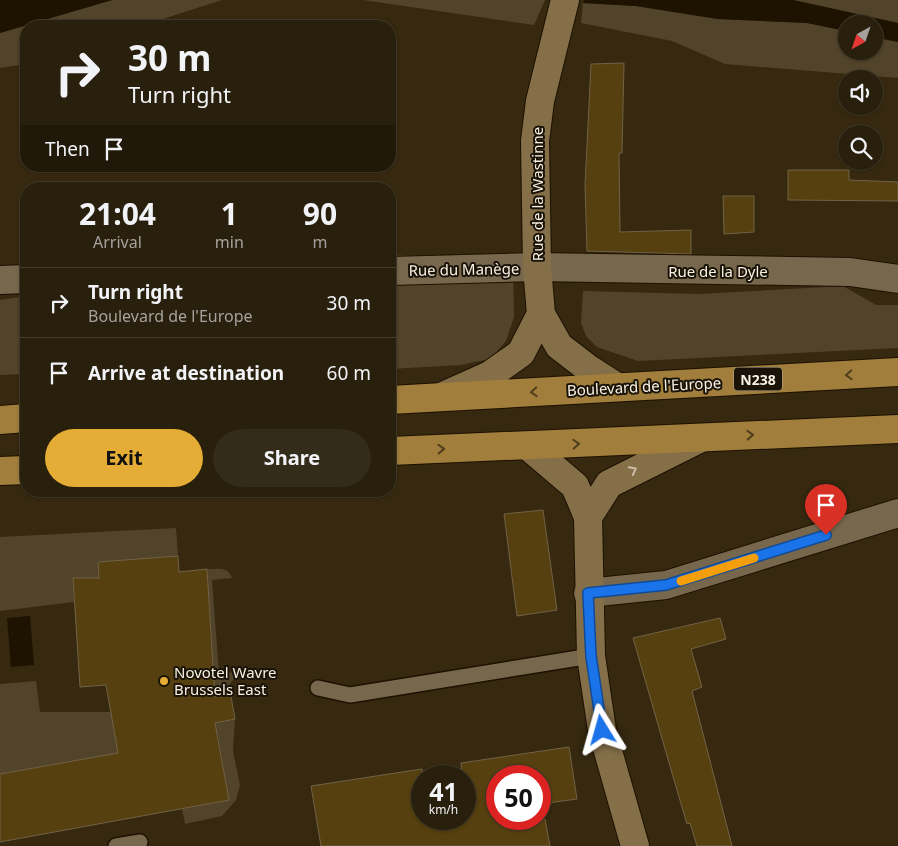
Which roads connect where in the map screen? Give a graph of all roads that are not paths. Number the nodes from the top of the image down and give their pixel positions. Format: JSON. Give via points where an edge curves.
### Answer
{"nodes":[{"id":1,"x":563,"y":8,"type":"edge"},
{"id":2,"x":537,"y":267,"type":"junction"},
{"id":3,"x":396,"y":271,"type":"edge"},
{"id":4,"x":20,"y":279,"type":"edge"},
{"id":5,"x":898,"y":279,"type":"edge"},
{"id":6,"x":0,"y":280,"type":"edge"},
{"id":7,"x":541,"y":314,"type":"junction"},
{"id":8,"x":898,"y":372,"type":"edge"},
{"id":9,"x":617,"y":387,"type":"junction"},
{"id":10,"x":440,"y":398,"type":"junction"},
{"id":11,"x":396,"y":400,"type":"edge"},
{"id":12,"x":20,"y":418,"type":"edge"},
{"id":13,"x":0,"y":420,"type":"edge"},
{"id":14,"x":898,"y":429,"type":"edge"},
{"id":15,"x":701,"y":438,"type":"junction"},
{"id":16,"x":528,"y":446,"type":"junction"},
{"id":17,"x":396,"y":451,"type":"edge"},
{"id":18,"x":20,"y":470,"type":"edge"},
{"id":19,"x":0,"y":471,"type":"edge"},
{"id":20,"x":898,"y":513,"type":"edge"},
{"id":21,"x":588,"y":517,"type":"junction"},
{"id":22,"x":588,"y":593,"type":"junction"},
{"id":23,"x":591,"y":656,"type":"junction"},
{"id":24,"x":318,"y":688,"type":"dead end"},
{"id":25,"x":140,"y":842,"type":"dead end"},
{"id":26,"x":116,"y":846,"type":"edge"},
{"id":27,"x":635,"y":846,"type":"edge"}],
"edges":[{"from":1,"to":2,"type":"main road","name":"Rue de la Wastinne","via":[[540,100],[535,141]]},
{"from":2,"to":3,"type":"street","name":"Rue du Manège"},
{"from":2,"to":5,"type":"street","name":"Rue de la Dyle","via":[[850,272]]},
{"from":2,"to":7,"type":"main road","name":"Rue de la Wastinne"},
{"from":4,"to":6,"type":"street"},
{"from":7,"to":9,"type":"main road","name":"Rue de la Wastinne","via":[[559,346]]},
{"from":7,"to":10,"type":"main road","via":[[521,353],[490,375]]},
{"from":8,"to":9,"type":"highway","name":"Boulevard de l'Europe","number":"N238","one_way":true},
{"from":9,"to":10,"type":"highway","name":"Boulevard de l'Europe","number":"N238","one_way":true},
{"from":10,"to":11,"type":"highway","name":"Boulevard de l'Europe","number":"N238"},
{"from":12,"to":13,"type":"highway"},
{"from":15,"to":14,"type":"highway","one_way":true},
{"from":16,"to":15,"type":"highway","one_way":true},
{"from":21,"to":15,"type":"main road","one_way":true,"via":[[610,484]]},
{"from":17,"to":16,"type":"highway","one_way":true},
{"from":16,"to":21,"type":"main road","via":[[576,486]]},
{"from":18,"to":19,"type":"highway"},
{"from":20,"to":22,"type":"street","via":[[666,585]]},
{"from":21,"to":22,"type":"main road"},
{"from":22,"to":23,"type":"main road"},
{"from":23,"to":24,"type":"lane","via":[[350,695]]},
{"from":23,"to":27,"type":"main road","via":[[602,730]]},
{"from":25,"to":26,"type":"lane"}]}
